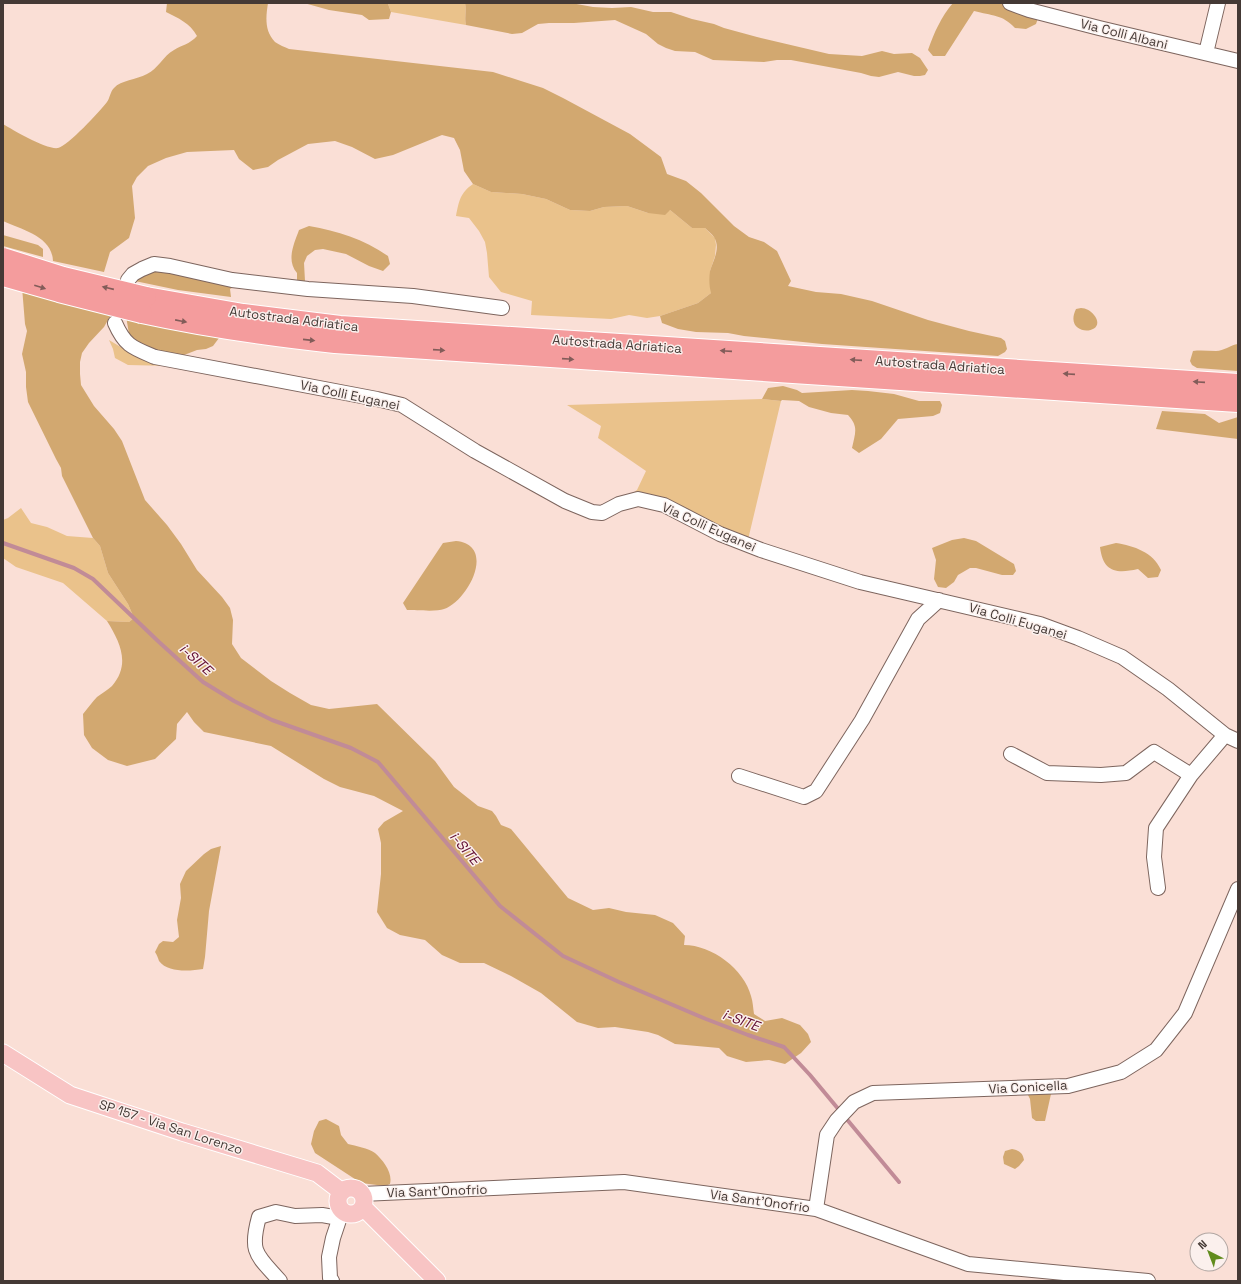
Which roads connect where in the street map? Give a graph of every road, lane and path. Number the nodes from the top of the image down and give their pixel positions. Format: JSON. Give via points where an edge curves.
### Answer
{"nodes":[{"id":1,"x":1010,"y":3,"type":"edge"},
{"id":2,"x":1218,"y":3,"type":"edge"},
{"id":3,"x":1041,"y":8,"type":"edge"},
{"id":4,"x":1206,"y":53,"type":"junction"},
{"id":5,"x":1238,"y":61,"type":"edge"},
{"id":6,"x":3,"y":258,"type":"edge"},
{"id":7,"x":3,"y":276,"type":"edge"},
{"id":8,"x":128,"y":280,"type":"dead end"},
{"id":9,"x":144,"y":305,"type":"junction"},
{"id":10,"x":502,"y":308,"type":"dead end"},
{"id":11,"x":115,"y":323,"type":"dead end"},
{"id":12,"x":1238,"y":384,"type":"edge"},
{"id":13,"x":1238,"y":402,"type":"edge"},
{"id":14,"x":939,"y":600,"type":"junction"},
{"id":15,"x":1225,"y":735,"type":"junction"},
{"id":16,"x":1238,"y":741,"type":"edge"},
{"id":17,"x":1011,"y":754,"type":"dead end"},
{"id":18,"x":1191,"y":775,"type":"junction"},
{"id":19,"x":739,"y":776,"type":"dead end"},
{"id":20,"x":1158,"y":888,"type":"dead end"},
{"id":21,"x":1238,"y":890,"type":"edge"},
{"id":22,"x":3,"y":1053,"type":"edge"},
{"id":23,"x":342,"y":1192,"type":"junction"},
{"id":24,"x":363,"y":1201,"type":"junction"},
{"id":25,"x":816,"y":1209,"type":"junction"},
{"id":26,"x":340,"y":1215,"type":"junction"},
{"id":27,"x":280,"y":1281,"type":"edge"},
{"id":28,"x":332,"y":1281,"type":"edge"},
{"id":29,"x":437,"y":1281,"type":"edge"},
{"id":30,"x":1148,"y":1281,"type":"edge"}],
"edges":[{"from":1,"to":3,"type":"street","name":"Via Colli Albani"},
{"from":2,"to":4,"type":"street"},
{"from":3,"to":4,"type":"street","name":"Via Colli Albani"},
{"from":4,"to":5,"type":"street","name":"Via Colli Albani"},
{"from":9,"to":6,"type":"highway","name":"Autostrada Adriatica","one_way":true,"bridge":true},
{"from":7,"to":9,"type":"highway","name":"Autostrada Adriatica","one_way":true,"bridge":true,"via":[[59,292]]},
{"from":8,"to":10,"type":"street","via":[[133,274],[154,264],[232,280],[308,289],[413,296]]},
{"from":12,"to":9,"type":"highway","name":"Autostrada Adriatica","one_way":true,"via":[[340,326]]},
{"from":9,"to":13,"type":"highway","name":"Autostrada Adriatica","one_way":true,"via":[[195,324],[335,343]]},
{"from":11,"to":14,"type":"street","name":"Via Colli Euganei","via":[[125,341],[135,349],[155,357],[377,398],[402,405],[482,455],[565,501],[592,512],[602,513],[619,504],[638,499],[664,505],[720,534],[761,550],[860,582]]},
{"from":14,"to":15,"type":"street","name":"Via Colli Euganei","via":[[1040,624],[1122,657],[1168,689]]},
{"from":14,"to":19,"type":"street","via":[[918,619],[862,720],[816,791],[804,797]]},
{"from":15,"to":16,"type":"street","name":"Via Colli Euganei"},
{"from":15,"to":18,"type":"street"},
{"from":17,"to":18,"type":"street","via":[[1047,773],[1100,775],[1126,774],[1154,752]]},
{"from":18,"to":20,"type":"street","via":[[1156,828],[1154,857]]},
{"from":21,"to":25,"type":"street","name":"Via Conicella","via":[[1185,1013],[1156,1050],[1121,1072],[1068,1086],[873,1093],[858,1100],[836,1120],[827,1135]]},
{"from":22,"to":23,"type":"main road","name":"SP 157 - Via San Lorenzo","via":[[70,1095],[317,1173]]},
{"from":23,"to":24,"type":"main road","via":[[350,1188],[359,1191]]},
{"from":23,"to":26,"type":"main road","via":[[338,1199]]},
{"from":24,"to":25,"type":"street","name":"Via Sant'Onofrio","via":[[624,1182]]},
{"from":24,"to":26,"type":"main road","via":[[360,1211],[353,1215]]},
{"from":24,"to":29,"type":"main road"},
{"from":25,"to":30,"type":"street","name":"Via Sant'Onofrio","via":[[968,1264]]},
{"from":26,"to":27,"type":"street","via":[[295,1216],[276,1212],[258,1217],[254,1235],[256,1253]]},
{"from":26,"to":28,"type":"street","via":[[329,1257]]}]}
